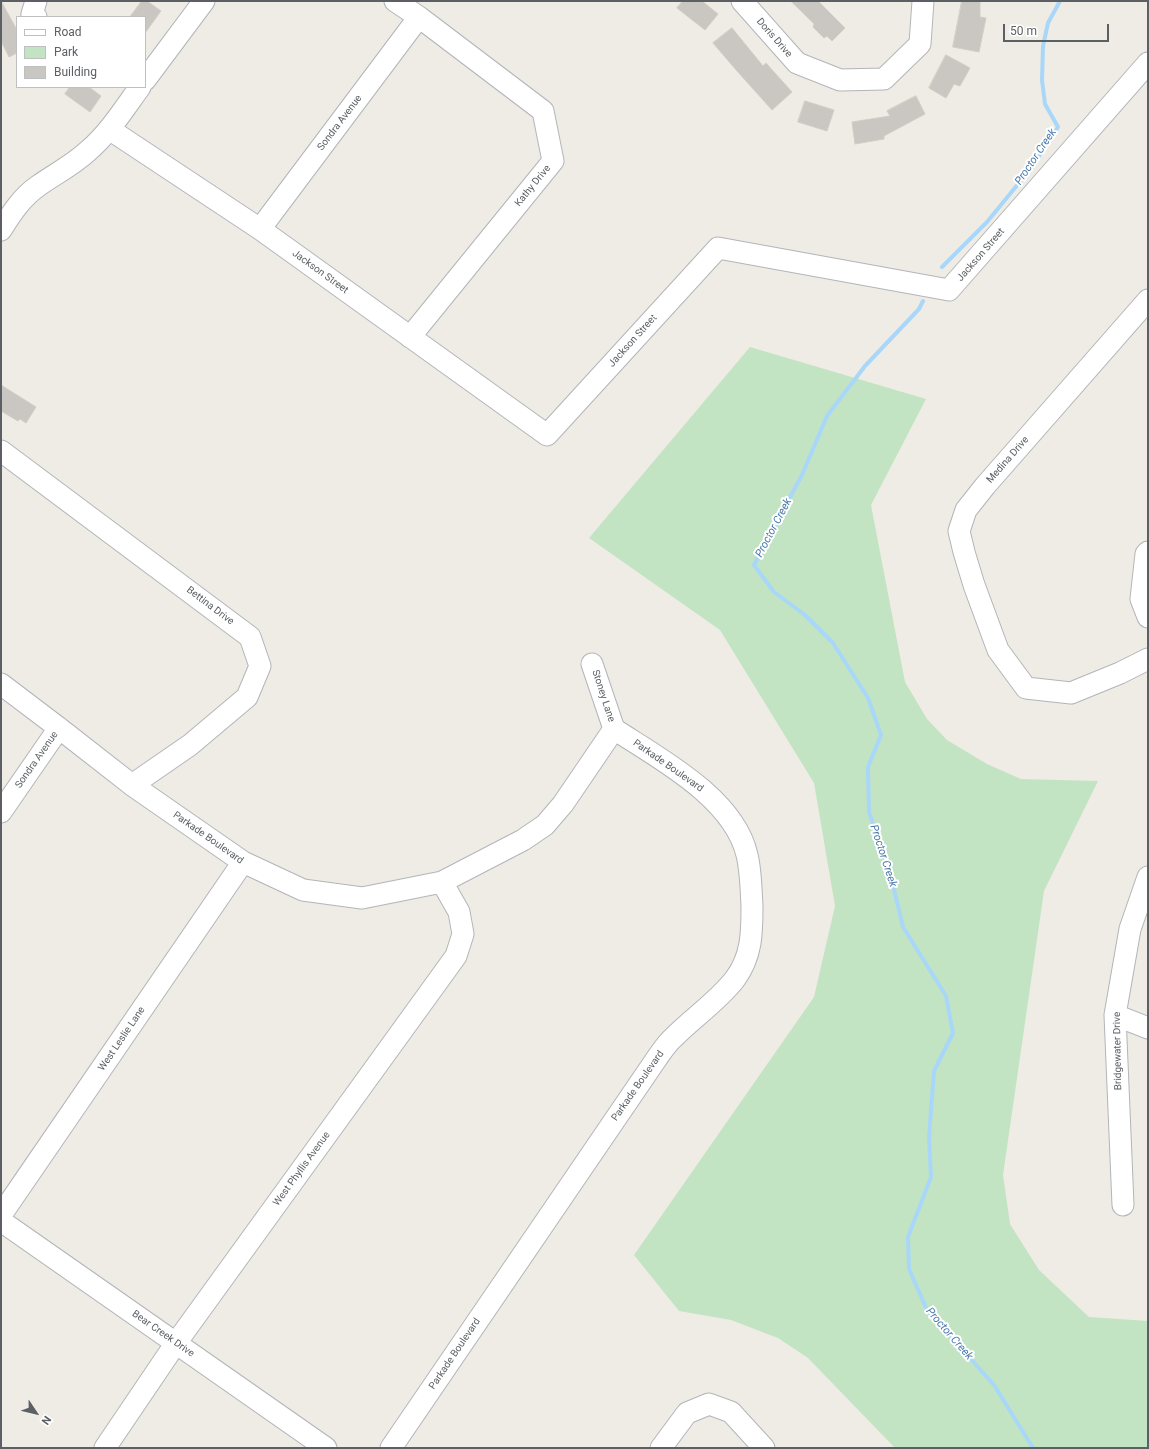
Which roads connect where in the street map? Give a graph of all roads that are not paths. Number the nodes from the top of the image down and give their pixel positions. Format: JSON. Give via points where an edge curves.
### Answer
{"nodes":[{"id":1,"x":36,"y":1,"type":"edge"},
{"id":2,"x":204,"y":1,"type":"edge"},
{"id":3,"x":395,"y":1,"type":"edge"},
{"id":4,"x":742,"y":1,"type":"edge"},
{"id":5,"x":923,"y":1,"type":"edge"},
{"id":6,"x":35,"y":16,"type":"edge"},
{"id":7,"x":419,"y":17,"type":"junction"},
{"id":8,"x":1148,"y":63,"type":"edge"},
{"id":9,"x":146,"y":79,"type":"edge"},
{"id":10,"x":139,"y":88,"type":"edge"},
{"id":11,"x":109,"y":129,"type":"junction"},
{"id":12,"x":260,"y":229,"type":"junction"},
{"id":13,"x":1,"y":230,"type":"edge"},
{"id":14,"x":1148,"y":300,"type":"edge"},
{"id":15,"x":410,"y":337,"type":"junction"},
{"id":16,"x":1,"y":451,"type":"edge"},
{"id":17,"x":1148,"y":552,"type":"edge"},
{"id":18,"x":1148,"y":617,"type":"edge"},
{"id":19,"x":1148,"y":659,"type":"edge"},
{"id":20,"x":592,"y":664,"type":"dead end"},
{"id":21,"x":1,"y":684,"type":"edge"},
{"id":22,"x":59,"y":728,"type":"junction"},
{"id":23,"x":614,"y":729,"type":"junction"},
{"id":24,"x":132,"y":785,"type":"junction"},
{"id":25,"x":1,"y":812,"type":"edge"},
{"id":26,"x":243,"y":862,"type":"junction"},
{"id":27,"x":1148,"y":877,"type":"edge"},
{"id":28,"x":442,"y":882,"type":"junction"},
{"id":29,"x":1115,"y":1015,"type":"junction"},
{"id":30,"x":1148,"y":1028,"type":"edge"},
{"id":31,"x":1123,"y":1205,"type":"dead end"},
{"id":32,"x":1,"y":1215,"type":"edge"},
{"id":33,"x":1,"y":1221,"type":"edge"},
{"id":34,"x":176,"y":1343,"type":"junction"},
{"id":35,"x":105,"y":1448,"type":"edge"},
{"id":36,"x":326,"y":1448,"type":"edge"},
{"id":37,"x":391,"y":1448,"type":"edge"},
{"id":38,"x":661,"y":1448,"type":"edge"},
{"id":39,"x":764,"y":1448,"type":"edge"}],
"edges":[{"from":1,"to":6,"type":"street","via":[[32,14]]},
{"from":2,"to":9,"type":"street"},
{"from":3,"to":7,"type":"street","name":"Kathy Drive"},
{"from":4,"to":5,"type":"street","name":"Doris Drive","via":[[796,63],[840,80],[884,79],[920,44]]},
{"from":7,"to":12,"type":"street","name":"Sondra Avenue"},
{"from":7,"to":15,"type":"street","name":"Kathy Drive","via":[[543,111],[553,161]]},
{"from":8,"to":15,"type":"street","name":"Jackson Street","via":[[950,290],[718,248],[547,435]]},
{"from":10,"to":11,"type":"street"},
{"from":11,"to":12,"type":"street","name":"Jackson Street"},
{"from":11,"to":13,"type":"street","via":[[89,151],[37,187],[12,212]]},
{"from":12,"to":15,"type":"street","name":"Jackson Street"},
{"from":14,"to":19,"type":"street","name":"Medina Drive","via":[[990,480],[966,510],[959,531],[974,585],[998,650],[1026,688],[1070,693]]},
{"from":16,"to":24,"type":"street","name":"Bettina Drive","via":[[250,637],[260,666],[247,697],[190,745]]},
{"from":17,"to":18,"type":"street","via":[[1141,599]]},
{"from":20,"to":23,"type":"street","name":"Stoney Lane"},
{"from":21,"to":22,"type":"street","name":"Parkade Boulevard"},
{"from":22,"to":24,"type":"street","name":"Parkade Boulevard"},
{"from":22,"to":25,"type":"street","name":"Sondra Avenue"},
{"from":23,"to":28,"type":"street","name":"Parkade Boulevard","via":[[563,804],[545,825],[523,840]]},
{"from":23,"to":37,"type":"street","name":"Parkade Boulevard","via":[[697,784],[722,808],[737,829],[747,855],[751,891],[752,935],[746,959],[736,978],[722,994],[673,1038],[657,1058]]},
{"from":24,"to":26,"type":"street","name":"Parkade Boulevard"},
{"from":26,"to":28,"type":"street","name":"Parkade Boulevard","via":[[303,890],[362,898]]},
{"from":26,"to":32,"type":"street","name":"West Leslie Lane"},
{"from":27,"to":29,"type":"street","name":"Bridgewater Drive","via":[[1130,929]]},
{"from":28,"to":34,"type":"street","name":"West Phyllis Avenue","via":[[459,912],[463,934],[456,956]]},
{"from":29,"to":30,"type":"street"},
{"from":29,"to":31,"type":"street","name":"Bridgewater Drive"},
{"from":33,"to":34,"type":"street","name":"Bear Creek Drive"},
{"from":34,"to":35,"type":"street","name":"West Phyllis Avenue"},
{"from":34,"to":36,"type":"street","name":"Bear Creek Drive"},
{"from":38,"to":39,"type":"street","via":[[687,1413],[709,1404],[731,1412]]}]}
